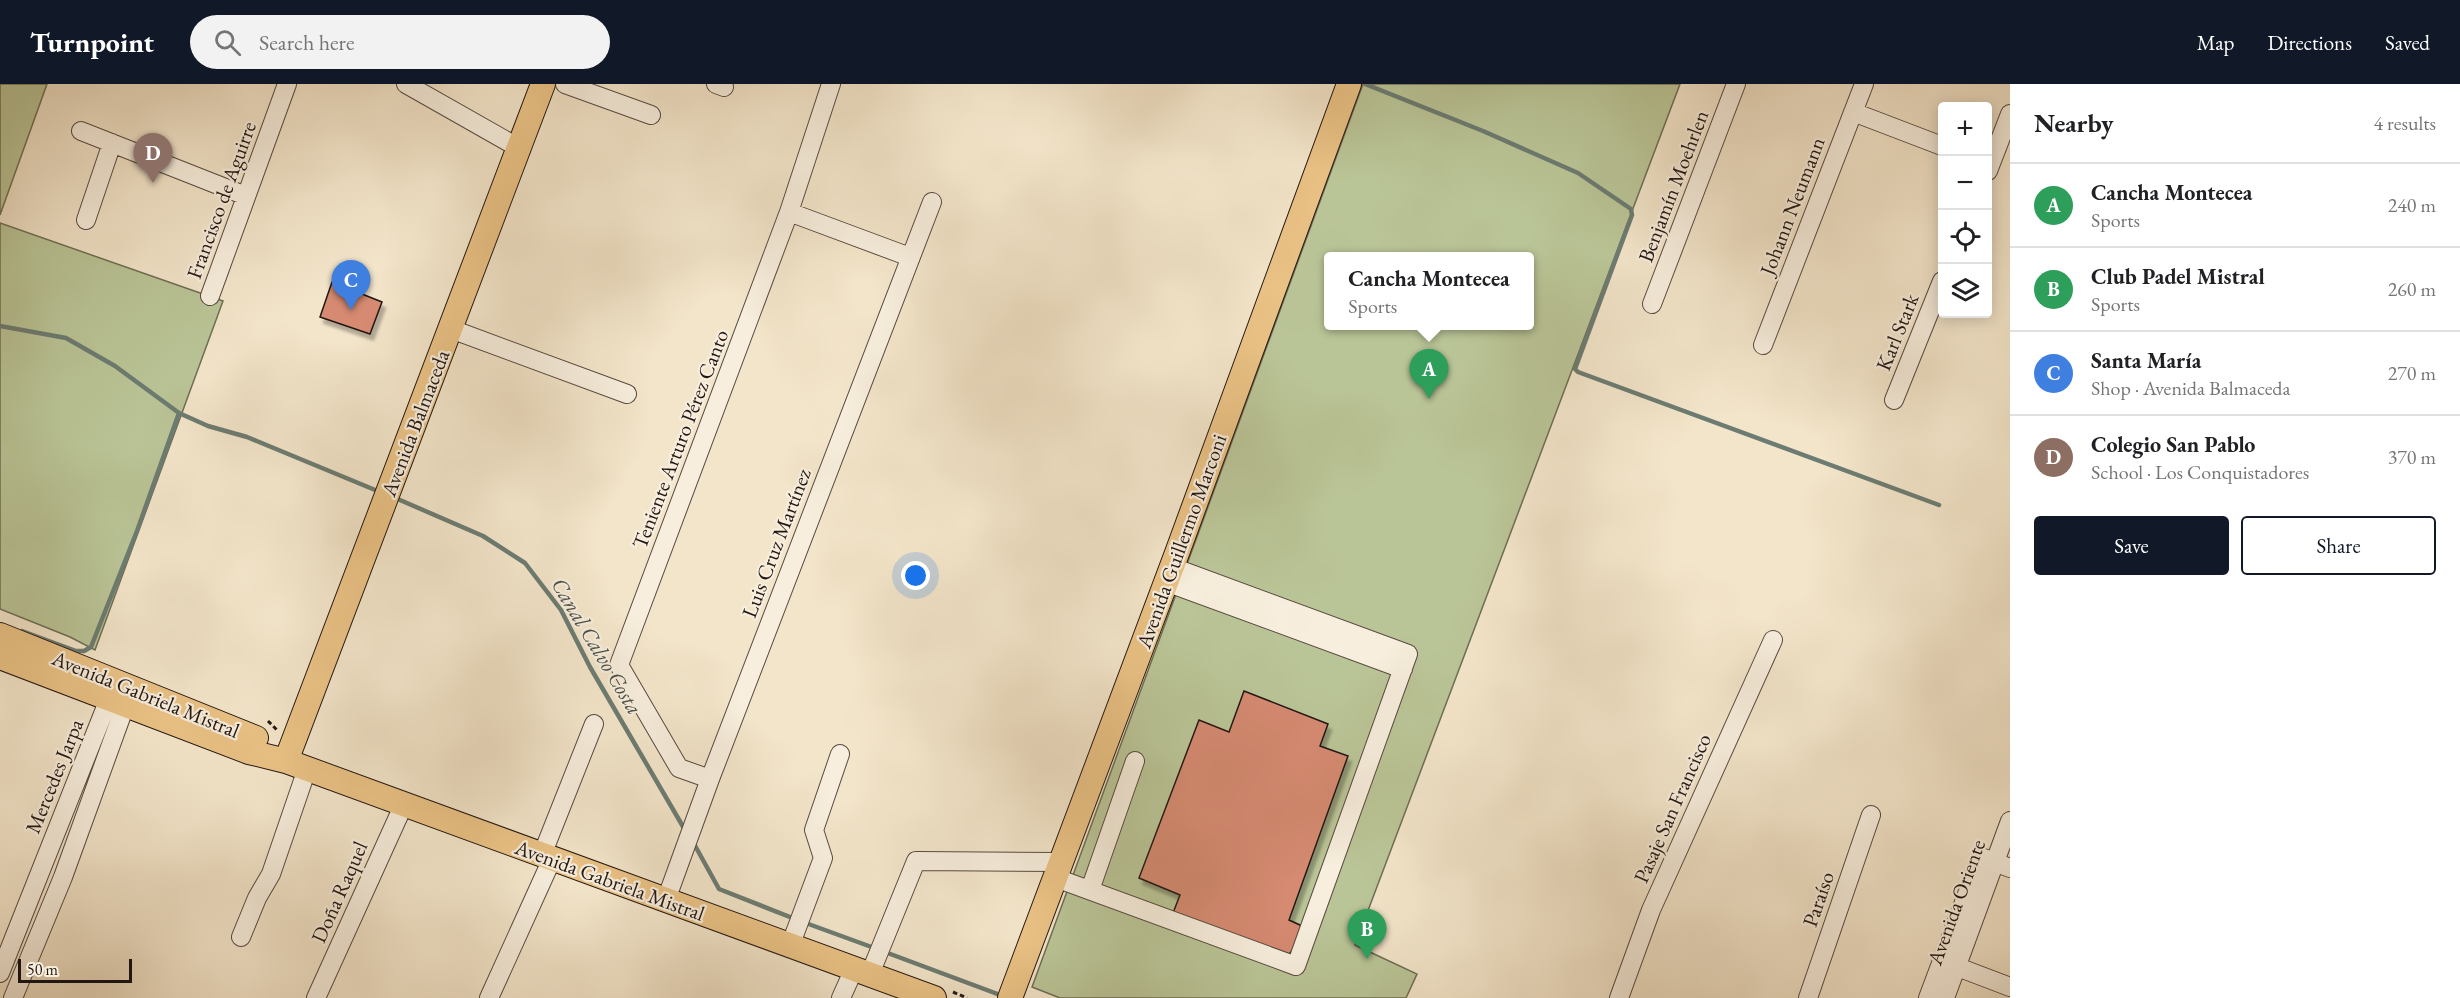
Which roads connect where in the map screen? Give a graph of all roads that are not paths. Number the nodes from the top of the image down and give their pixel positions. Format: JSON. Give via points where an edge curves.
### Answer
{"nodes":[{"id":1,"x":287,"y":84,"type":"edge"},
{"id":2,"x":406,"y":84,"type":"edge"},
{"id":3,"x":543,"y":84,"type":"edge"},
{"id":4,"x":565,"y":84,"type":"edge"},
{"id":5,"x":831,"y":84,"type":"edge"},
{"id":6,"x":1349,"y":84,"type":"edge"},
{"id":7,"x":1736,"y":84,"type":"edge"},
{"id":8,"x":1864,"y":84,"type":"edge"},
{"id":9,"x":1853,"y":112,"type":"junction"},
{"id":10,"x":2010,"y":114,"type":"edge"},
{"id":11,"x":651,"y":115,"type":"dead end"},
{"id":12,"x":81,"y":131,"type":"dead end"},
{"id":13,"x":112,"y":143,"type":"junction"},
{"id":14,"x":1938,"y":144,"type":"edge"},
{"id":15,"x":519,"y":148,"type":"junction"},
{"id":16,"x":1992,"y":157,"type":"edge"},
{"id":17,"x":246,"y":196,"type":"junction"},
{"id":18,"x":932,"y":202,"type":"dead end"},
{"id":19,"x":789,"y":212,"type":"junction"},
{"id":20,"x":86,"y":220,"type":"dead end"},
{"id":21,"x":910,"y":256,"type":"junction"},
{"id":22,"x":1938,"y":291,"type":"edge"},
{"id":23,"x":210,"y":296,"type":"dead end"},
{"id":24,"x":1652,"y":304,"type":"dead end"},
{"id":25,"x":451,"y":329,"type":"junction"},
{"id":26,"x":1763,"y":345,"type":"dead end"},
{"id":27,"x":627,"y":394,"type":"dead end"},
{"id":28,"x":1894,"y":400,"type":"dead end"},
{"id":29,"x":1169,"y":575,"type":"junction"},
{"id":30,"x":0,"y":636,"type":"edge"},
{"id":31,"x":1773,"y":640,"type":"dead end"},
{"id":32,"x":0,"y":657,"type":"edge"},
{"id":33,"x":117,"y":702,"type":"junction"},
{"id":34,"x":594,"y":724,"type":"dead end"},
{"id":35,"x":840,"y":754,"type":"dead end"},
{"id":36,"x":1135,"y":762,"type":"dead end"},
{"id":37,"x":297,"y":765,"type":"junction"},
{"id":38,"x":710,"y":779,"type":"junction"},
{"id":39,"x":404,"y":804,"type":"junction"},
{"id":40,"x":1871,"y":814,"type":"dead end"},
{"id":41,"x":2010,"y":821,"type":"edge"},
{"id":42,"x":547,"y":857,"type":"junction"},
{"id":43,"x":1995,"y":862,"type":"edge"},
{"id":44,"x":41,"y":870,"type":"junction"},
{"id":45,"x":1059,"y":870,"type":"junction"},
{"id":46,"x":63,"y":877,"type":"junction"},
{"id":47,"x":1090,"y":890,"type":"junction"},
{"id":48,"x":666,"y":900,"type":"junction"},
{"id":49,"x":241,"y":937,"type":"dead end"},
{"id":50,"x":793,"y":938,"type":"junction"},
{"id":51,"x":1949,"y":964,"type":"junction"},
{"id":52,"x":866,"y":968,"type":"junction"},
{"id":53,"x":0,"y":973,"type":"edge"},
{"id":54,"x":2010,"y":987,"type":"edge"},
{"id":55,"x":1012,"y":994,"type":"edge"},
{"id":56,"x":13,"y":998,"type":"edge"},
{"id":57,"x":316,"y":998,"type":"edge"},
{"id":58,"x":489,"y":998,"type":"edge"},
{"id":59,"x":841,"y":998,"type":"edge"},
{"id":60,"x":934,"y":998,"type":"edge"},
{"id":61,"x":1619,"y":998,"type":"edge"},
{"id":62,"x":1808,"y":998,"type":"edge"},
{"id":63,"x":1928,"y":998,"type":"edge"},
{"id":64,"x":1945,"y":998,"type":"edge"}],
"edges":[{"from":1,"to":17,"type":"street","name":"Francisco de Aguirre"},
{"from":2,"to":15,"type":"street"},
{"from":3,"to":15,"type":"main road","name":"Avenida Balmaceda"},
{"from":4,"to":11,"type":"street"},
{"from":5,"to":19,"type":"street","name":"Teniente Arturo Pérez Canto"},
{"from":6,"to":29,"type":"main road","name":"Avenida Guillermo Marconi"},
{"from":7,"to":24,"type":"street","name":"Benjamín Moehrlen"},
{"from":8,"to":9,"type":"street","name":"Johann Neumann"},
{"from":9,"to":14,"type":"street"},
{"from":9,"to":26,"type":"street","name":"Johann Neumann"},
{"from":10,"to":16,"type":"street"},
{"from":12,"to":13,"type":"street"},
{"from":13,"to":17,"type":"street"},
{"from":13,"to":20,"type":"street"},
{"from":15,"to":25,"type":"main road","name":"Avenida Balmaceda"},
{"from":17,"to":23,"type":"street","name":"Francisco de Aguirre"},
{"from":18,"to":21,"type":"street","name":"Luis Cruz Martínez"},
{"from":19,"to":21,"type":"street"},
{"from":19,"to":38,"type":"street","name":"Teniente Arturo Pérez Canto","via":[[619,665],[679,768]]},
{"from":21,"to":38,"type":"street","name":"Luis Cruz Martínez"},
{"from":22,"to":28,"type":"street","name":"Karl Stark"},
{"from":25,"to":27,"type":"street"},
{"from":25,"to":37,"type":"main road","name":"Avenida Balmaceda"},
{"from":29,"to":45,"type":"main road","name":"Avenida Guillermo Marconi"},
{"from":29,"to":47,"type":"street","via":[[1408,654],[1296,966]]},
{"from":30,"to":37,"type":"main road","name":"Avenida Gabriela Mistral","via":[[252,736]]},
{"from":31,"to":61,"type":"street","name":"Pasaje San Francisco","via":[[1651,910]]},
{"from":32,"to":33,"type":"main road","name":"Avenida Gabriela Mistral"},
{"from":33,"to":37,"type":"main road","name":"Avenida Gabriela Mistral","via":[[249,752]]},
{"from":33,"to":44,"type":"street","name":"Mercedes Jarpa"},
{"from":33,"to":46,"type":"street","name":"Mercedes Jarpa"},
{"from":34,"to":42,"type":"street"},
{"from":35,"to":50,"type":"street","via":[[814,830],[823,858]]},
{"from":36,"to":47,"type":"street"},
{"from":37,"to":39,"type":"main road","name":"Avenida Gabriela Mistral"},
{"from":37,"to":49,"type":"street","via":[[271,874]]},
{"from":38,"to":48,"type":"street","name":"Luis Cruz Martínez"},
{"from":39,"to":42,"type":"main road","name":"Avenida Gabriela Mistral"},
{"from":39,"to":57,"type":"street","name":"Doña Raquel"},
{"from":40,"to":62,"type":"street","name":"Paraíso"},
{"from":41,"to":43,"type":"street","name":"Avenida Oriente"},
{"from":42,"to":48,"type":"main road","name":"Avenida Gabriela Mistral"},
{"from":42,"to":58,"type":"street"},
{"from":43,"to":51,"type":"street","name":"Avenida Oriente"},
{"from":44,"to":46,"type":"street"},
{"from":44,"to":53,"type":"street","name":"Mercedes Jarpa"},
{"from":45,"to":47,"type":"street"},
{"from":45,"to":52,"type":"street","via":[[916,861],[885,937]]},
{"from":45,"to":55,"type":"main road","name":"Avenida Guillermo Marconi"},
{"from":46,"to":56,"type":"street","name":"Mercedes Jarpa"},
{"from":48,"to":50,"type":"main road","name":"Avenida Gabriela Mistral"},
{"from":50,"to":52,"type":"main road","name":"Avenida Gabriela Mistral"},
{"from":51,"to":54,"type":"street"},
{"from":51,"to":63,"type":"street","name":"Avenida Oriente"},
{"from":51,"to":64,"type":"street","name":"Avenida Oriente"},
{"from":52,"to":59,"type":"street"},
{"from":52,"to":60,"type":"main road","name":"Avenida Gabriela Mistral"}]}
